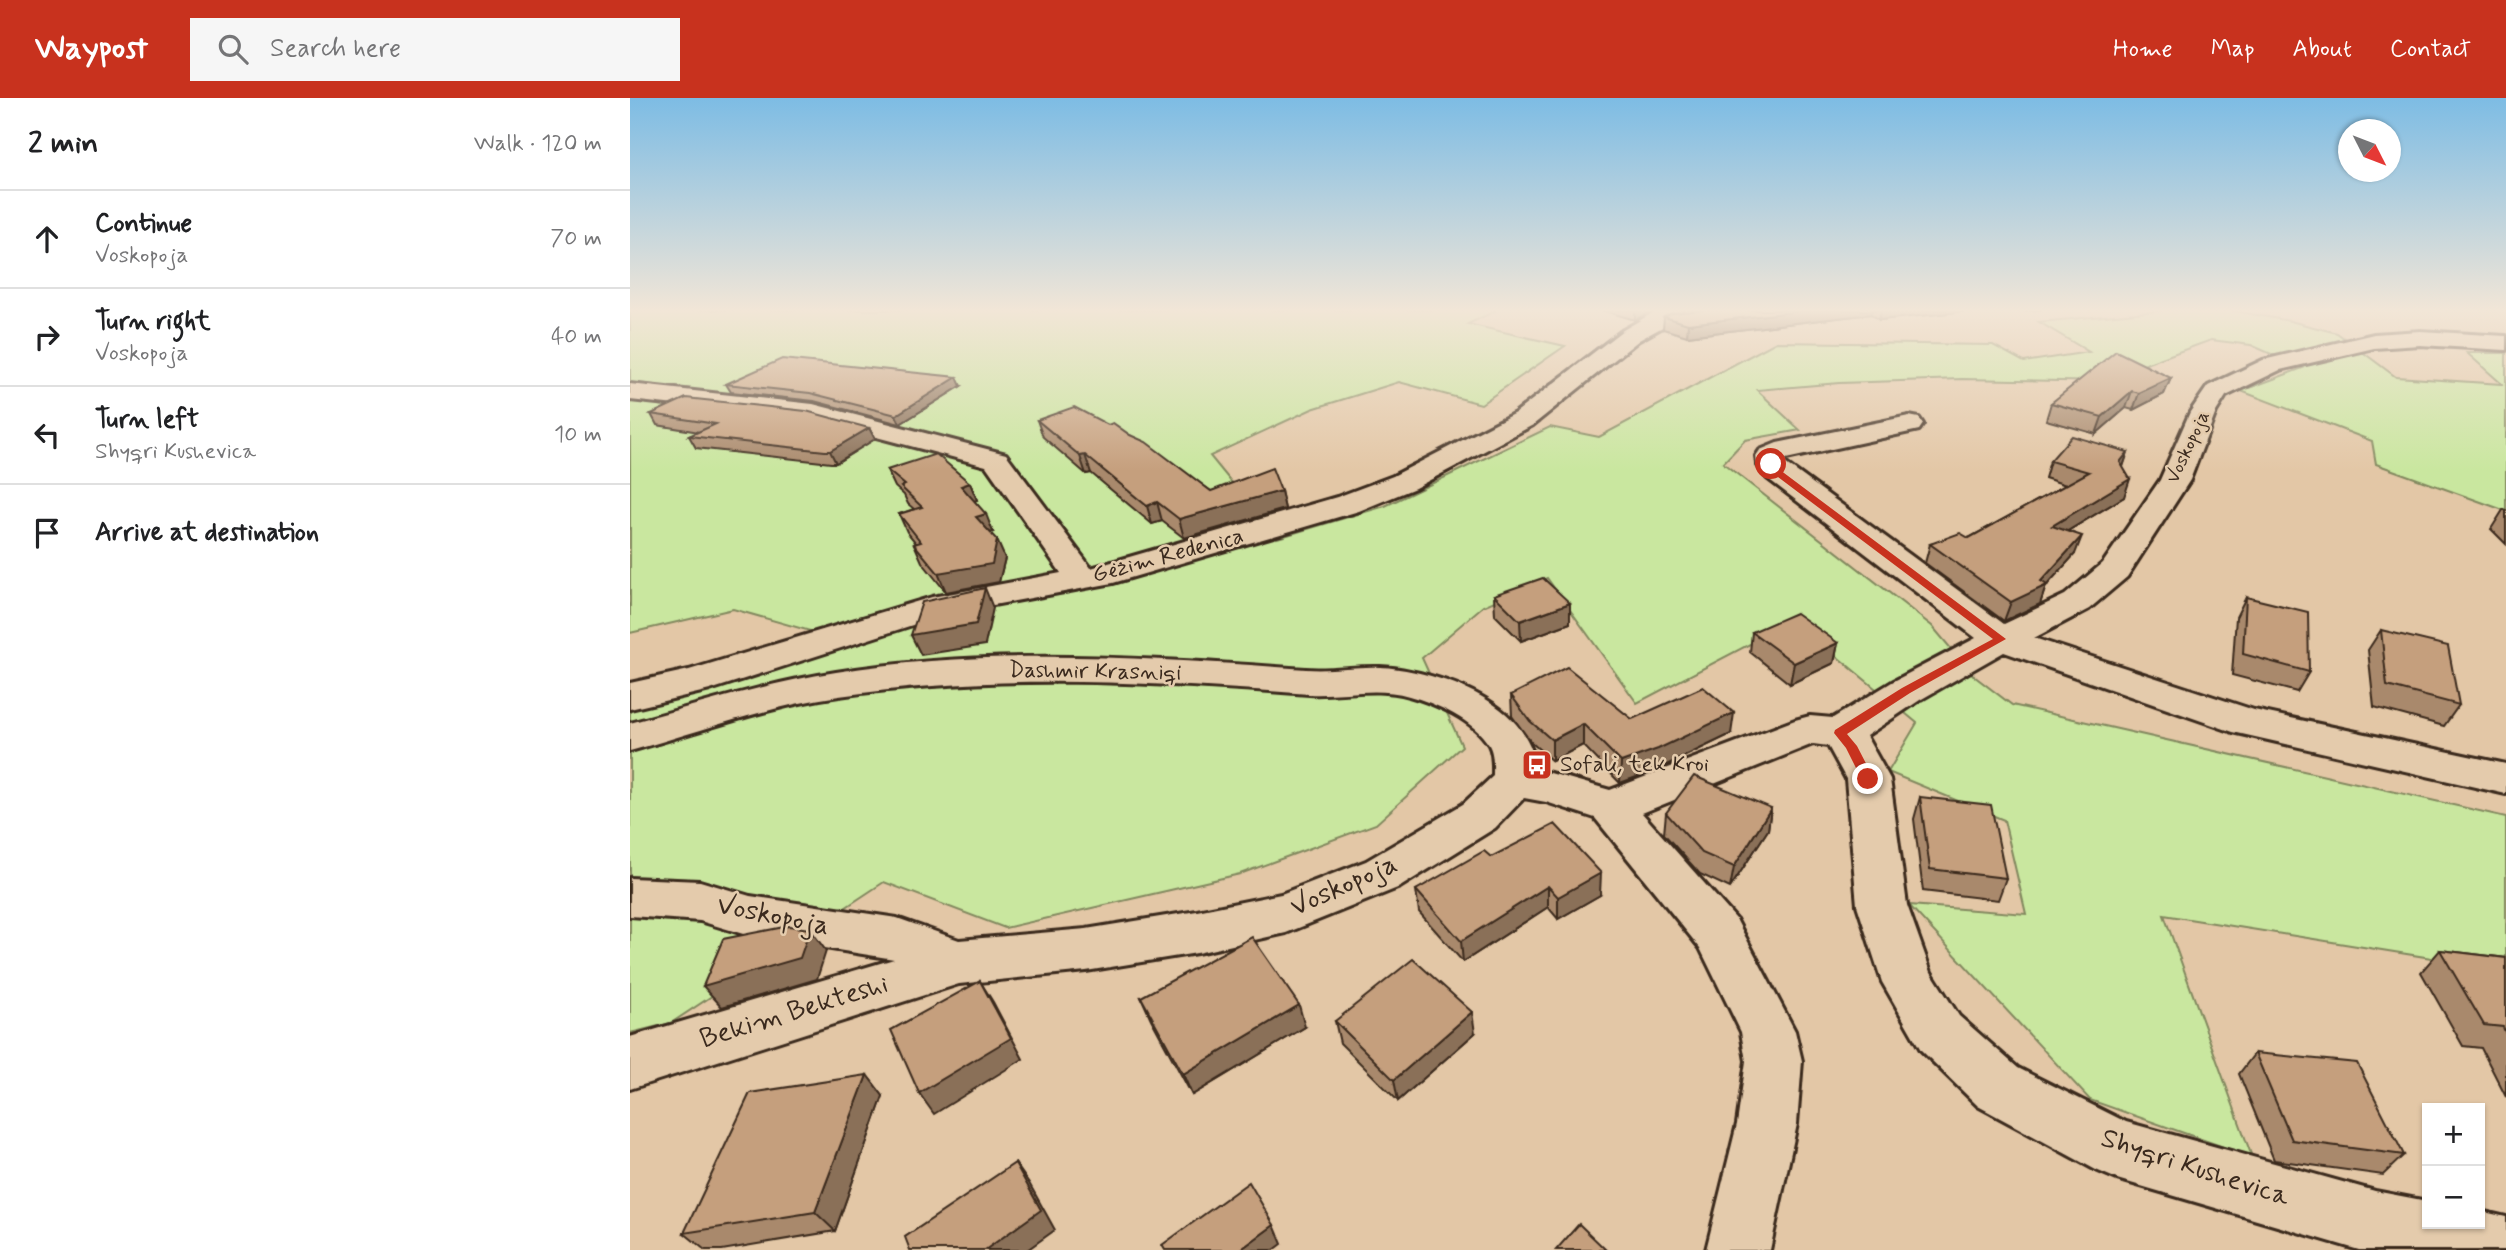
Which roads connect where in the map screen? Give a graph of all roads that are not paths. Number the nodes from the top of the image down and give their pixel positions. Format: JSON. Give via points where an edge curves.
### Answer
{"nodes":[{"id":1,"x":1594,"y":364,"type":"edge"},
{"id":2,"x":2277,"y":364,"type":"edge"},
{"id":3,"x":630,"y":392,"type":"edge"},
{"id":4,"x":1909,"y":424,"type":"dead end"},
{"id":5,"x":1083,"y":580,"type":"junction"},
{"id":6,"x":2001,"y":639,"type":"junction"},
{"id":7,"x":630,"y":696,"type":"edge"},
{"id":8,"x":1840,"y":733,"type":"junction"},
{"id":9,"x":630,"y":737,"type":"edge"},
{"id":10,"x":2506,"y":779,"type":"edge"},
{"id":11,"x":1516,"y":781,"type":"junction"},
{"id":12,"x":1611,"y":807,"type":"junction"},
{"id":13,"x":630,"y":897,"type":"edge"},
{"id":14,"x":959,"y":962,"type":"junction"},
{"id":15,"x":630,"y":1063,"type":"edge"},
{"id":16,"x":1738,"y":1250,"type":"edge"},
{"id":17,"x":2506,"y":1250,"type":"edge"}],
"edges":[{"from":1,"to":5,"type":"street","name":"Gëzim Redenica","via":[[1524,419],[1404,482],[1267,529]]},
{"from":2,"to":6,"type":"street","name":"Voskopoja","via":[[2217,391],[2203,412],[2175,480],[2115,570],[2077,602]]},
{"from":3,"to":5,"type":"street","via":[[813,412],[996,460]]},
{"from":4,"to":6,"type":"street","via":[[1777,452],[1770,456],[1771,464]]},
{"from":5,"to":7,"type":"street","name":"Gëzim Redenica","via":[[944,604],[696,681]]},
{"from":6,"to":8,"type":"street","name":"Voskopoja"},
{"from":6,"to":10,"type":"street","via":[[2247,722]]},
{"from":8,"to":12,"type":"street","via":[[1810,730]]},
{"from":8,"to":17,"type":"street","name":"Shyqri Kushevica","via":[[1868,779],[1882,905],[1908,982],[1940,1033],[1998,1087],[2117,1149],[2375,1223]]},
{"from":9,"to":11,"type":"street","name":"Dashmir Krasniqi","via":[[834,684],[923,673],[1140,671],[1321,682],[1391,680],[1437,692],[1493,724],[1513,751]]},
{"from":11,"to":12,"type":"street"},
{"from":11,"to":14,"type":"street","name":"Voskopoja","via":[[1479,816],[1393,868],[1286,914],[1086,950]]},
{"from":12,"to":16,"type":"street","via":[[1717,934],[1768,1031],[1774,1061],[1768,1124]]},
{"from":13,"to":14,"type":"street","name":"Voskopoja","via":[[700,901],[750,916],[897,939]]},
{"from":14,"to":15,"type":"street","name":"Bekim Bekteshi"}]}
